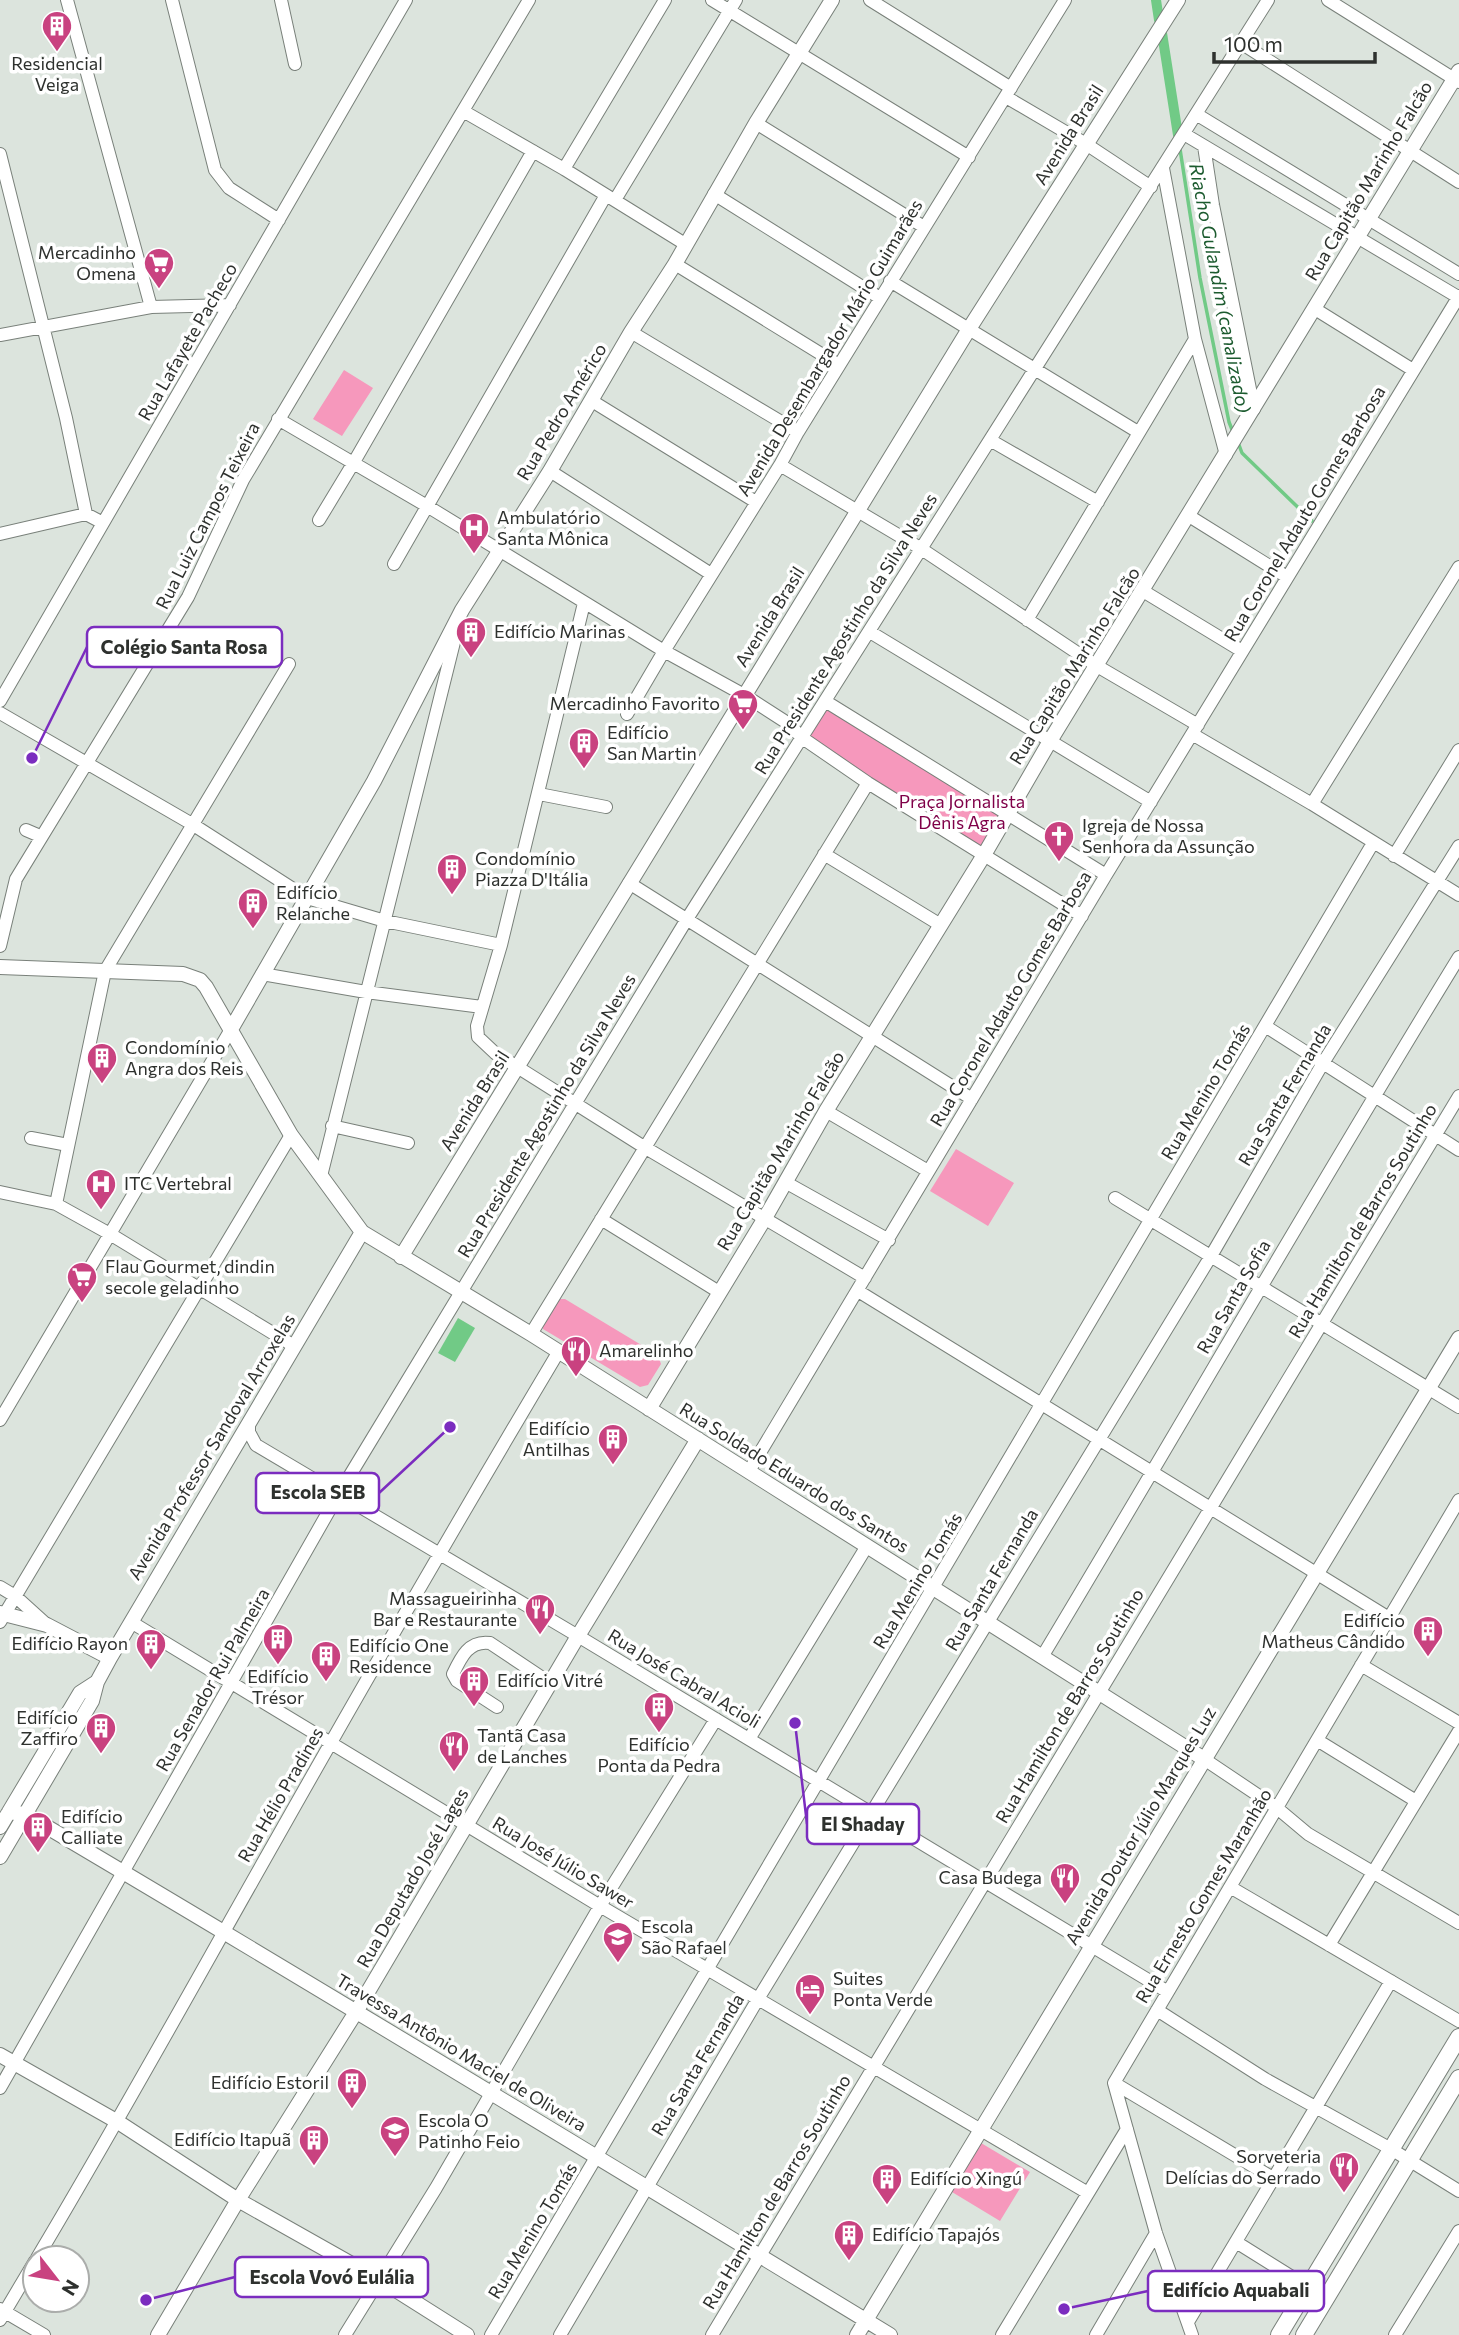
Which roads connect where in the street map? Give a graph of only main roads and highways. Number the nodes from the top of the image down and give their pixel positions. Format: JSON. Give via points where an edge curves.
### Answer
{"nodes":[{"id":1,"x":1459,"y":2036,"type":"edge"},
{"id":2,"x":1459,"y":2078,"type":"edge"},
{"id":3,"x":1279,"y":2335,"type":"edge"},
{"id":4,"x":1304,"y":2335,"type":"edge"}],
"edges":[{"from":1,"to":3,"type":"main road"},
{"from":2,"to":4,"type":"main road"}]}
